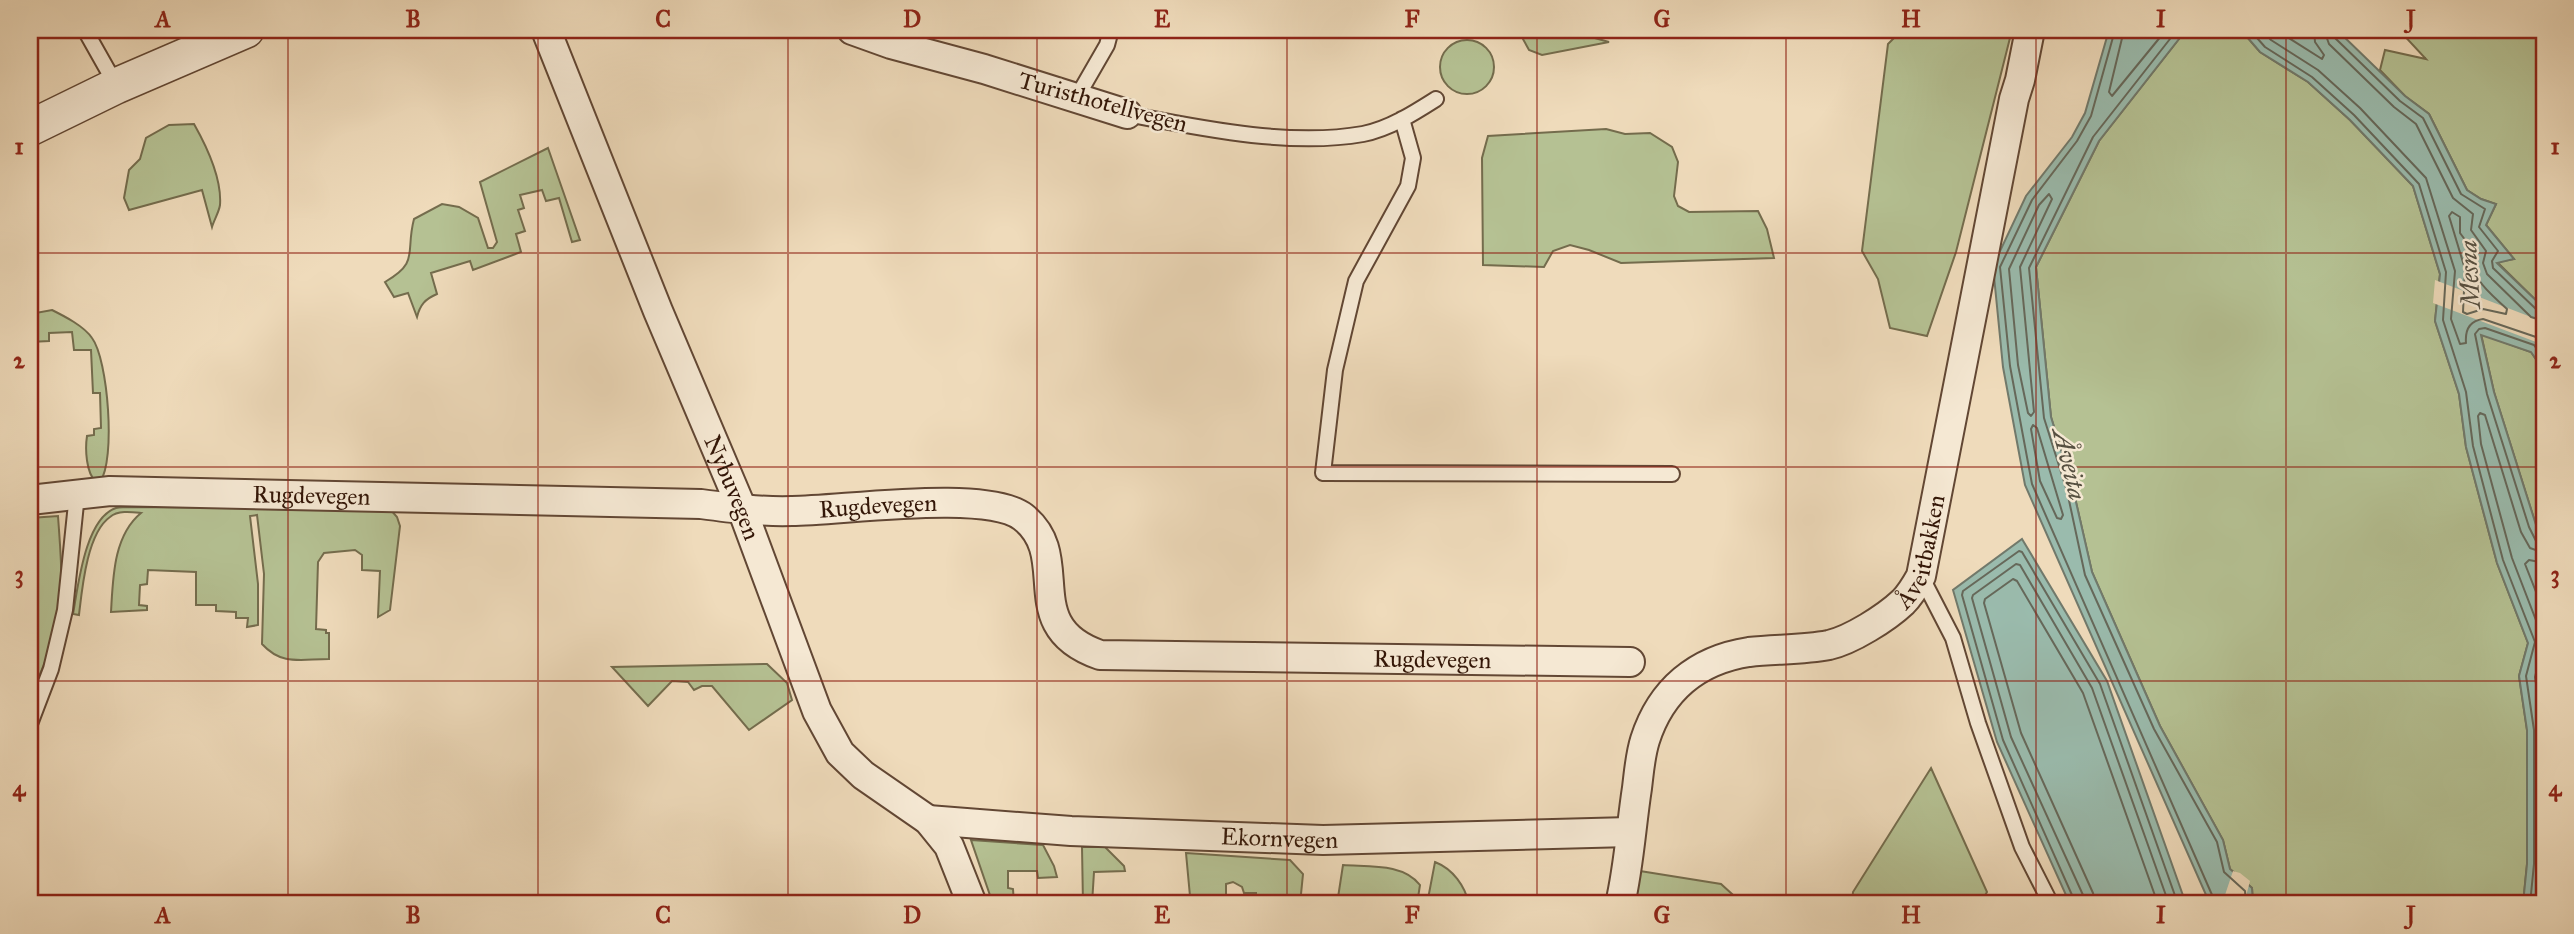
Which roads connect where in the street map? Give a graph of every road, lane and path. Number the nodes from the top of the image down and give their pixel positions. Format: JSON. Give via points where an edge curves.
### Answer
{"nodes":[{"id":1,"x":85,"y":30,"type":"edge"},
{"id":2,"x":246,"y":30,"type":"edge"},
{"id":3,"x":546,"y":30,"type":"edge"},
{"id":4,"x":852,"y":30,"type":"edge"},
{"id":5,"x":1111,"y":30,"type":"edge"},
{"id":6,"x":2030,"y":30,"type":"edge"},
{"id":7,"x":116,"y":86,"type":"junction"},
{"id":8,"x":1077,"y":97,"type":"junction"},
{"id":9,"x":1436,"y":99,"type":"dead end"},
{"id":10,"x":1127,"y":114,"type":"joint"},
{"id":11,"x":1402,"y":119,"type":"junction"},
{"id":12,"x":30,"y":128,"type":"edge"},
{"id":13,"x":1672,"y":474,"type":"dead end"},
{"id":14,"x":77,"y":494,"type":"junction"},
{"id":15,"x":30,"y":500,"type":"edge"},
{"id":16,"x":742,"y":509,"type":"junction"},
{"id":17,"x":1921,"y":576,"type":"junction"},
{"id":18,"x":1630,"y":662,"type":"dead end"},
{"id":19,"x":30,"y":724,"type":"edge"},
{"id":20,"x":928,"y":821,"type":"junction"},
{"id":21,"x":1630,"y":832,"type":"junction"},
{"id":22,"x":972,"y":904,"type":"edge"},
{"id":23,"x":1620,"y":904,"type":"edge"},
{"id":24,"x":2051,"y":904,"type":"edge"}],
"edges":[{"from":1,"to":7,"type":"lane"},
{"from":2,"to":7,"type":"street"},
{"from":3,"to":16,"type":"street","name":"Nybuvegen"},
{"from":4,"to":8,"type":"street","name":"Turisthotellvegen"},
{"from":5,"to":8,"type":"lane"},
{"from":6,"to":17,"type":"street","name":"Åveitbakken"},
{"from":7,"to":12,"type":"street"},
{"from":8,"to":10,"type":"street","name":"Turisthotellvegen"},
{"from":9,"to":11,"type":"lane","name":"Turisthotellvegen"},
{"from":10,"to":11,"type":"lane","name":"Turisthotellvegen","via":[[1275,136],[1364,134]]},
{"from":11,"to":13,"type":"lane","via":[[1413,158],[1408,186],[1356,281],[1335,370],[1323,472]]},
{"from":14,"to":15,"type":"street","name":"Rugdevegen"},
{"from":14,"to":16,"type":"street","name":"Rugdevegen","via":[[440,497]]},
{"from":14,"to":19,"type":"lane","via":[[65,610],[51,669]]},
{"from":16,"to":18,"type":"street","name":"Rugdevegen","via":[[1004,508],[1036,530],[1046,550],[1052,613],[1059,628],[1084,649],[1100,655]]},
{"from":16,"to":20,"type":"street","name":"Nybuvegen","via":[[817,711],[840,753]]},
{"from":17,"to":21,"type":"street","name":"Åveitbakken","via":[[1904,601],[1862,631],[1831,644],[1721,659],[1677,684],[1645,739]]},
{"from":17,"to":24,"type":"lane","via":[[1953,638],[2022,847]]},
{"from":20,"to":21,"type":"street","name":"Ekornvegen","via":[[1323,840]]},
{"from":20,"to":22,"type":"street","name":"Nybuvegen","via":[[948,846]]},
{"from":21,"to":23,"type":"street","name":"Åveitbakken"}]}
